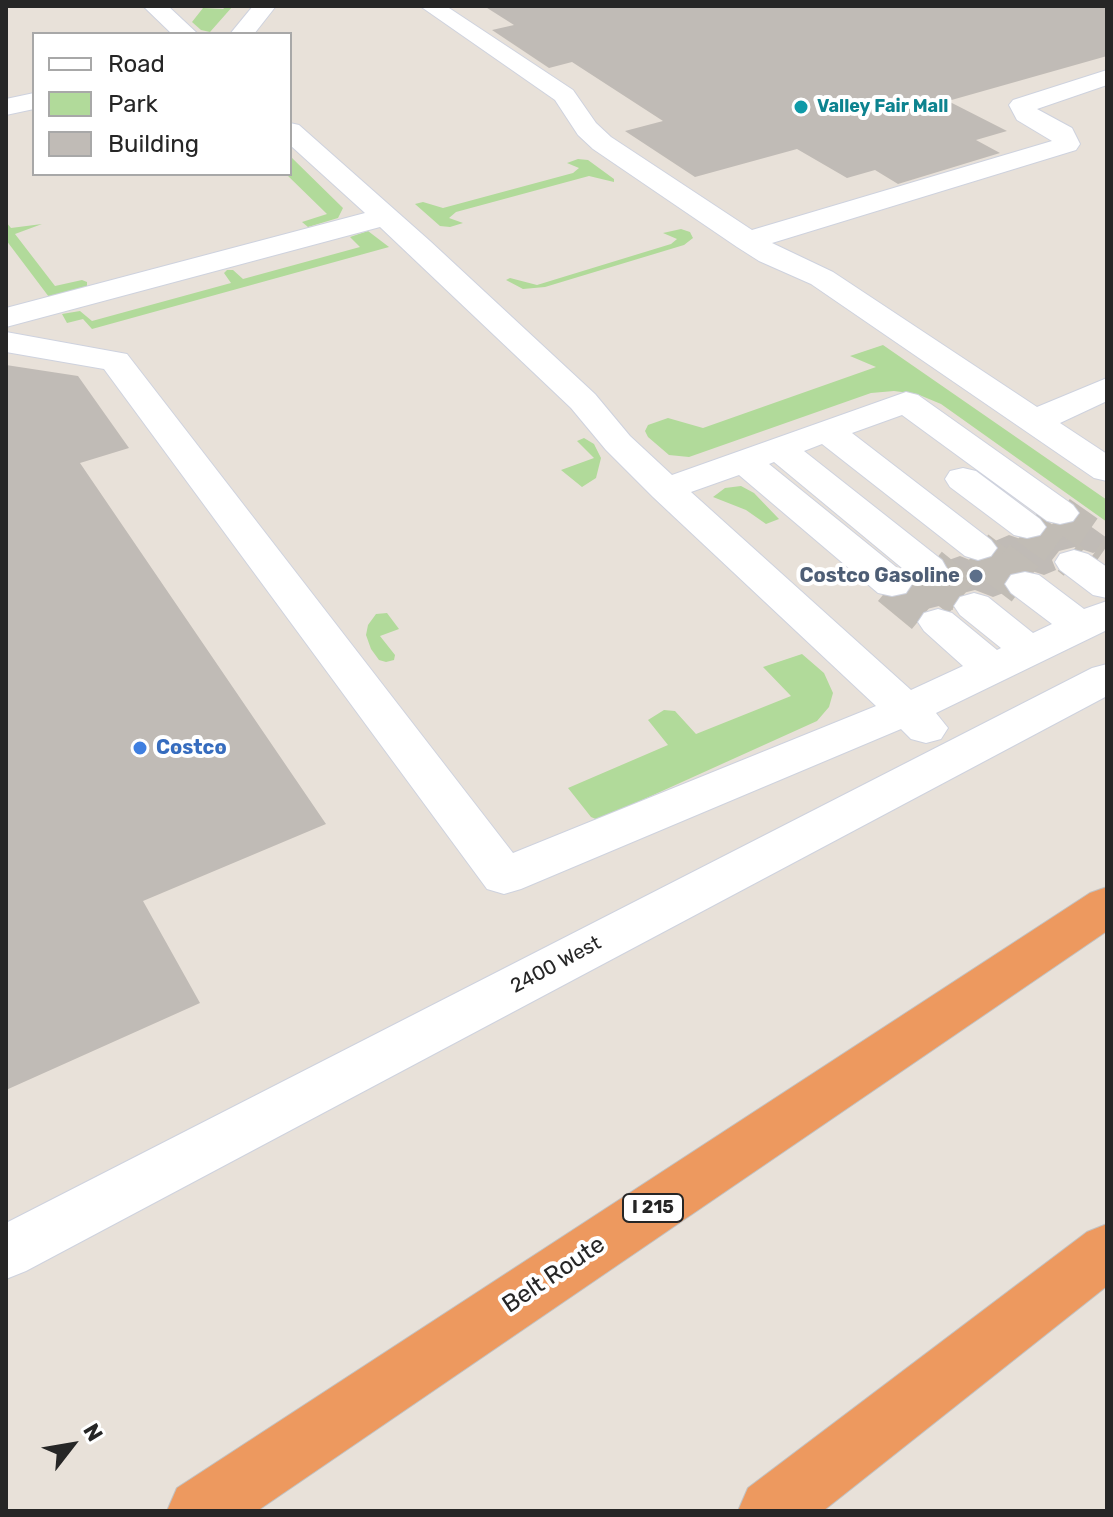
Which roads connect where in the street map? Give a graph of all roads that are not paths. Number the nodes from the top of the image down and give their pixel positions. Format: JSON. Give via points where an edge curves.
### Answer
{"nodes":[{"id":1,"x":154,"y":6,"type":"edge"},
{"id":2,"x":265,"y":6,"type":"edge"},
{"id":3,"x":431,"y":6,"type":"edge"},
{"id":4,"x":184,"y":32,"type":"edge"},
{"id":5,"x":244,"y":32,"type":"edge"},
{"id":6,"x":1107,"y":77,"type":"edge"},
{"id":7,"x":32,"y":101,"type":"edge"},
{"id":8,"x":6,"y":107,"type":"edge"},
{"id":9,"x":292,"y":133,"type":"edge"},
{"id":10,"x":386,"y":216,"type":"junction"},
{"id":11,"x":747,"y":241,"type":"junction"},
{"id":12,"x":6,"y":318,"type":"edge"},
{"id":13,"x":6,"y":342,"type":"edge"},
{"id":14,"x":1107,"y":388,"type":"edge"},
{"id":15,"x":874,"y":413,"type":"junction"},
{"id":16,"x":1035,"y":421,"type":"junction"},
{"id":17,"x":827,"y":431,"type":"junction"},
{"id":18,"x":761,"y":454,"type":"junction"},
{"id":19,"x":1107,"y":470,"type":"edge"},
{"id":20,"x":666,"y":489,"type":"junction"},
{"id":21,"x":1060,"y":513,"type":"tunnel mouth"},
{"id":22,"x":1027,"y":527,"type":"tunnel mouth"},
{"id":23,"x":978,"y":548,"type":"tunnel mouth"},
{"id":24,"x":1074,"y":562,"type":"tunnel mouth"},
{"id":25,"x":928,"y":569,"type":"tunnel mouth"},
{"id":26,"x":892,"y":584,"type":"tunnel mouth"},
{"id":27,"x":1025,"y":584,"type":"tunnel mouth"},
{"id":28,"x":1107,"y":586,"type":"edge"},
{"id":29,"x":1094,"y":621,"type":"edge"},
{"id":30,"x":1030,"y":651,"type":"junction"},
{"id":31,"x":993,"y":669,"type":"junction"},
{"id":32,"x":1107,"y":678,"type":"edge"},
{"id":33,"x":906,"y":710,"type":"junction"},
{"id":34,"x":958,"y":755,"type":"junction"},
{"id":35,"x":1107,"y":906,"type":"edge"},
{"id":36,"x":1107,"y":1251,"type":"edge"},
{"id":37,"x":6,"y":1252,"type":"edge"},
{"id":38,"x":200,"y":1511,"type":"edge"},
{"id":39,"x":771,"y":1511,"type":"edge"}],
"edges":[{"from":1,"to":4,"type":"street"},
{"from":2,"to":5,"type":"street"},
{"from":3,"to":11,"type":"street","via":[[564,95],[593,136]]},
{"from":6,"to":11,"type":"street","via":[[1022,105],[1026,114],[1063,134],[1067,144]]},
{"from":7,"to":8,"type":"street"},
{"from":9,"to":10,"type":"street"},
{"from":10,"to":12,"type":"street"},
{"from":10,"to":20,"type":"street","via":[[583,401]]},
{"from":11,"to":16,"type":"street","via":[[822,278]]},
{"from":13,"to":33,"type":"street","via":[[115,361],[504,876]]},
{"from":14,"to":16,"type":"street"},
{"from":15,"to":17,"type":"street"},
{"from":15,"to":21,"type":"street","via":[[906,402]]},
{"from":15,"to":22,"type":"street"},
{"from":16,"to":19,"type":"street"},
{"from":17,"to":18,"type":"street"},
{"from":17,"to":23,"type":"street"},
{"from":18,"to":20,"type":"street"},
{"from":18,"to":25,"type":"street"},
{"from":18,"to":26,"type":"street"},
{"from":20,"to":33,"type":"street"},
{"from":24,"to":28,"type":"street"},
{"from":27,"to":29,"type":"street"},
{"from":29,"to":30,"type":"street"},
{"from":30,"to":31,"type":"street"},
{"from":30,"to":31,"type":"street","via":[[956,614]]},
{"from":31,"to":33,"type":"street"},
{"from":32,"to":34,"type":"street","name":"2400 West"},
{"from":33,"to":34,"type":"street"},
{"from":34,"to":37,"type":"street","name":"2400 West"},
{"from":35,"to":38,"type":"highway","name":"Belt Route","number":"I 215"},
{"from":36,"to":39,"type":"highway"}]}
